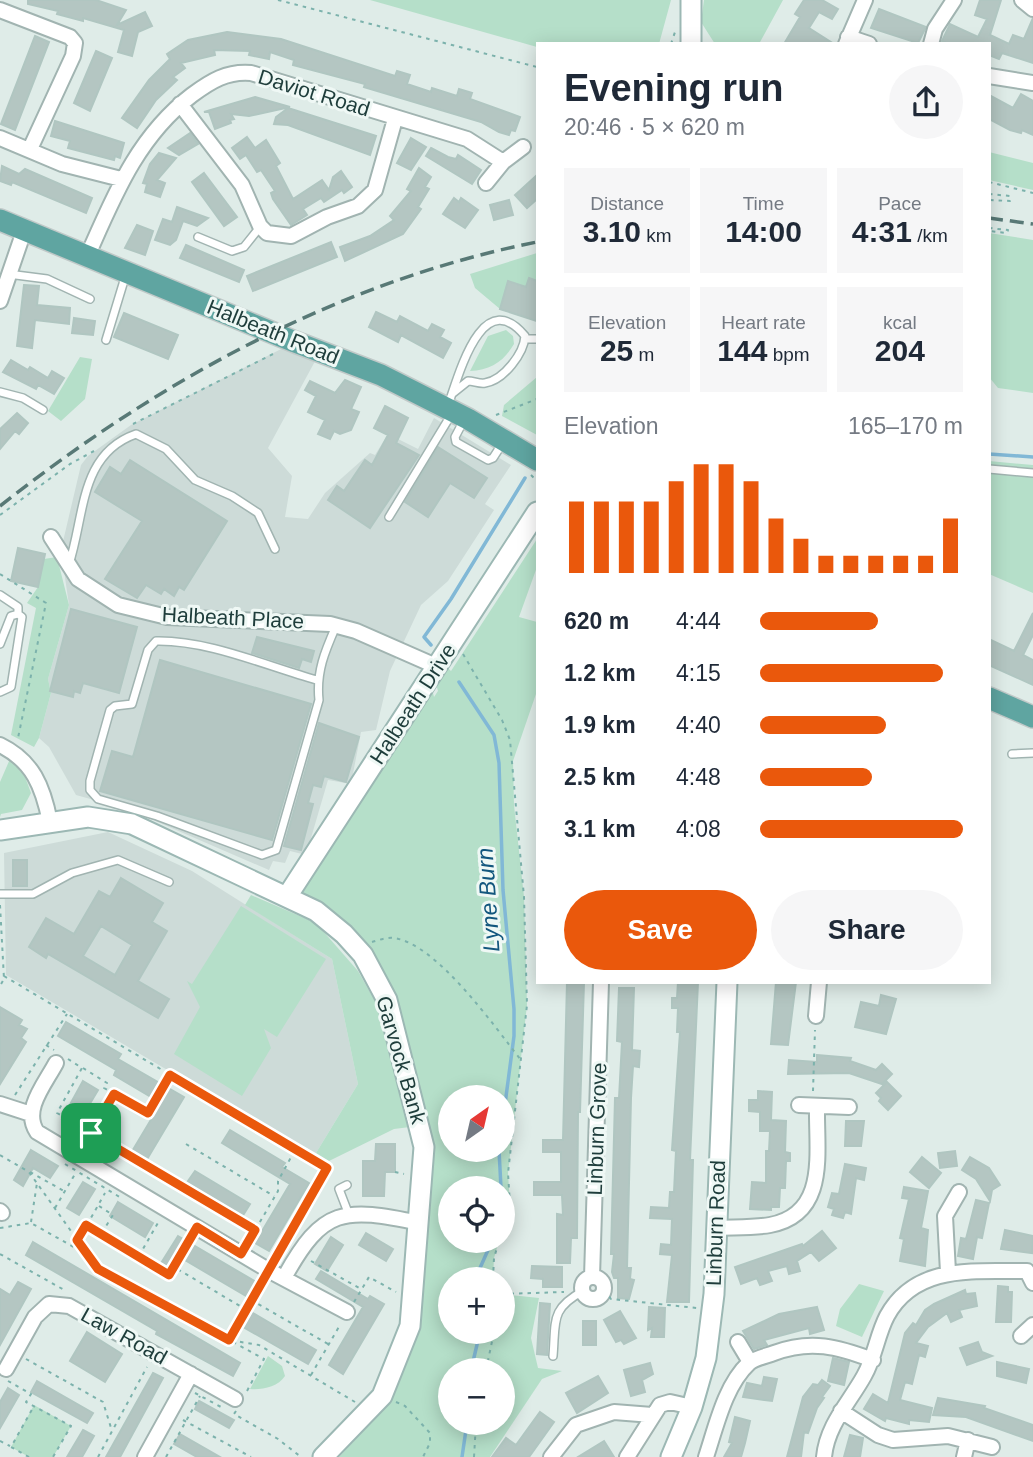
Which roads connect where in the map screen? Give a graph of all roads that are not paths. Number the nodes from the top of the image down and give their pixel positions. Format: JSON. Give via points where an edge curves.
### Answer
{"nodes":[{"id":1,"x":691,"y":0,"type":"edge"},
{"id":2,"x":865,"y":0,"type":"edge"},
{"id":3,"x":954,"y":0,"type":"edge"},
{"id":4,"x":1022,"y":0,"type":"edge"},
{"id":5,"x":1033,"y":9,"type":"edge"},
{"id":6,"x":0,"y":10,"type":"edge"},
{"id":7,"x":847,"y":41,"type":"edge"},
{"id":8,"x":691,"y":42,"type":"edge"},
{"id":9,"x":932,"y":42,"type":"edge"},
{"id":10,"x":991,"y":76,"type":"edge"},
{"id":11,"x":1033,"y":83,"type":"edge"},
{"id":12,"x":180,"y":104,"type":"junction"},
{"id":13,"x":395,"y":119,"type":"junction"},
{"id":14,"x":0,"y":138,"type":"edge"},
{"id":15,"x":523,"y":147,"type":"dead end"},
{"id":16,"x":30,"y":149,"type":"junction"},
{"id":17,"x":503,"y":162,"type":"junction"},
{"id":18,"x":121,"y":179,"type":"junction"},
{"id":19,"x":486,"y":183,"type":"dead end"},
{"id":20,"x":0,"y":220,"type":"edge"},
{"id":21,"x":260,"y":226,"type":"junction"},
{"id":22,"x":24,"y":230,"type":"junction"},
{"id":23,"x":198,"y":237,"type":"dead end"},
{"id":24,"x":87,"y":257,"type":"junction"},
{"id":25,"x":126,"y":273,"type":"junction"},
{"id":26,"x":7,"y":274,"type":"junction"},
{"id":27,"x":90,"y":299,"type":"dead end"},
{"id":28,"x":0,"y":301,"type":"edge"},
{"id":29,"x":525,"y":339,"type":"junction"},
{"id":30,"x":536,"y":339,"type":"edge"},
{"id":31,"x":106,"y":340,"type":"dead end"},
{"id":32,"x":0,"y":392,"type":"edge"},
{"id":33,"x":43,"y":410,"type":"dead end"},
{"id":34,"x":460,"y":411,"type":"junction"},
{"id":35,"x":504,"y":440,"type":"junction"},
{"id":36,"x":536,"y":459,"type":"edge"},
{"id":37,"x":991,"y":469,"type":"edge"},
{"id":38,"x":1033,"y":473,"type":"edge"},
{"id":39,"x":536,"y":514,"type":"edge"},
{"id":40,"x":389,"y":517,"type":"dead end"},
{"id":41,"x":51,"y":537,"type":"dead end"},
{"id":42,"x":275,"y":549,"type":"dead end"},
{"id":43,"x":69,"y":565,"type":"junction"},
{"id":44,"x":0,"y":596,"type":"edge"},
{"id":45,"x":18,"y":614,"type":"junction"},
{"id":46,"x":336,"y":625,"type":"junction"},
{"id":47,"x":0,"y":644,"type":"edge"},
{"id":48,"x":438,"y":667,"type":"junction"},
{"id":49,"x":317,"y":681,"type":"junction"},
{"id":50,"x":0,"y":692,"type":"edge"},
{"id":51,"x":991,"y":699,"type":"edge"},
{"id":52,"x":1033,"y":717,"type":"edge"},
{"id":53,"x":0,"y":745,"type":"edge"},
{"id":54,"x":1033,"y":753,"type":"edge"},
{"id":55,"x":1012,"y":754,"type":"dead end"},
{"id":56,"x":50,"y":822,"type":"junction"},
{"id":57,"x":0,"y":830,"type":"edge"},
{"id":58,"x":169,"y":882,"type":"dead end"},
{"id":59,"x":0,"y":894,"type":"edge"},
{"id":60,"x":288,"y":895,"type":"junction"},
{"id":61,"x":601,"y":984,"type":"edge"},
{"id":62,"x":727,"y":984,"type":"edge"},
{"id":63,"x":819,"y":984,"type":"edge"},
{"id":64,"x":816,"y":1016,"type":"road end"},
{"id":65,"x":56,"y":1063,"type":"dead end"},
{"id":66,"x":4,"y":1105,"type":"edge"},
{"id":67,"x":849,"y":1107,"type":"dead end"},
{"id":68,"x":31,"y":1114,"type":"junction"},
{"id":69,"x":347,"y":1185,"type":"dead end"},
{"id":70,"x":959,"y":1192,"type":"dead end"},
{"id":71,"x":349,"y":1216,"type":"junction"},
{"id":72,"x":420,"y":1223,"type":"junction"},
{"id":73,"x":715,"y":1228,"type":"junction"},
{"id":74,"x":948,"y":1272,"type":"junction"},
{"id":75,"x":592,"y":1277,"type":"junction"},
{"id":76,"x":284,"y":1278,"type":"junction"},
{"id":77,"x":1033,"y":1283,"type":"edge"},
{"id":78,"x":583,"y":1290,"type":"junction"},
{"id":79,"x":347,"y":1312,"type":"dead end"},
{"id":80,"x":1033,"y":1312,"type":"edge"},
{"id":81,"x":1033,"y":1325,"type":"edge"},
{"id":82,"x":1021,"y":1336,"type":"dead end"},
{"id":83,"x":738,"y":1342,"type":"dead end"},
{"id":84,"x":553,"y":1356,"type":"dead end"},
{"id":85,"x":873,"y":1360,"type":"junction"},
{"id":86,"x":750,"y":1362,"type":"junction"},
{"id":87,"x":3,"y":1373,"type":"edge"},
{"id":88,"x":191,"y":1374,"type":"junction"},
{"id":89,"x":239,"y":1400,"type":"road end"},
{"id":90,"x":692,"y":1407,"type":"junction"},
{"id":91,"x":841,"y":1411,"type":"junction"},
{"id":92,"x":652,"y":1415,"type":"junction"},
{"id":93,"x":968,"y":1440,"type":"junction"},
{"id":94,"x":992,"y":1447,"type":"dead end"},
{"id":95,"x":145,"y":1457,"type":"edge"},
{"id":96,"x":323,"y":1457,"type":"edge"},
{"id":97,"x":551,"y":1457,"type":"edge"},
{"id":98,"x":627,"y":1457,"type":"edge"},
{"id":99,"x":671,"y":1457,"type":"edge"},
{"id":100,"x":706,"y":1457,"type":"edge"},
{"id":101,"x":824,"y":1457,"type":"edge"},
{"id":102,"x":964,"y":1457,"type":"edge"}],
"edges":[{"from":1,"to":8,"type":"street"},
{"from":2,"to":7,"type":"street"},
{"from":3,"to":9,"type":"street"},
{"from":4,"to":5,"type":"street"},
{"from":6,"to":16,"type":"street","via":[[21,15],[75,43]]},
{"from":10,"to":11,"type":"street"},
{"from":12,"to":13,"type":"street","name":"Daviot Road","via":[[223,75],[240,72]]},
{"from":12,"to":18,"type":"street","name":"Daviot Road","via":[[147,138]]},
{"from":12,"to":21,"type":"street","via":[[242,185]]},
{"from":13,"to":17,"type":"street","name":"Daviot Road","via":[[467,139]]},
{"from":13,"to":21,"type":"street","via":[[374,190],[358,206],[291,236],[267,233]]},
{"from":14,"to":16,"type":"street"},
{"from":15,"to":17,"type":"street"},
{"from":16,"to":18,"type":"street","via":[[62,164]]},
{"from":17,"to":19,"type":"street"},
{"from":18,"to":24,"type":"street","name":"Daviot Road"},
{"from":20,"to":22,"type":"main road","name":"Halbeath Road"},
{"from":21,"to":23,"type":"lane","via":[[243,247],[232,251]]},
{"from":22,"to":24,"type":"main road","name":"Halbeath Road"},
{"from":22,"to":26,"type":"street"},
{"from":24,"to":25,"type":"main road","name":"Halbeath Road"},
{"from":25,"to":31,"type":"lane"},
{"from":25,"to":34,"type":"main road","name":"Halbeath Road"},
{"from":26,"to":27,"type":"lane","via":[[53,281]]},
{"from":26,"to":28,"type":"street"},
{"from":29,"to":30,"type":"lane"},
{"from":29,"to":34,"type":"lane","via":[[515,360],[493,380],[468,382]]},
{"from":29,"to":34,"type":"lane","via":[[517,326],[505,320],[491,323],[470,346]]},
{"from":32,"to":33,"type":"lane"},
{"from":34,"to":35,"type":"main road","name":"Halbeath Road"},
{"from":34,"to":35,"type":"lane","via":[[456,442],[488,460]]},
{"from":34,"to":40,"type":"lane"},
{"from":35,"to":36,"type":"main road","name":"Halbeath Road"},
{"from":37,"to":38,"type":"lane"},
{"from":39,"to":48,"type":"street","name":"Halbeath Drive"},
{"from":41,"to":43,"type":"street","name":"Halbeath Place"},
{"from":42,"to":43,"type":"lane","via":[[258,513],[195,480],[166,449],[135,434],[120,440],[92,472]]},
{"from":43,"to":46,"type":"street","name":"Halbeath Place","via":[[78,579],[118,605],[167,617]]},
{"from":44,"to":45,"type":"lane","via":[[18,607]]},
{"from":45,"to":47,"type":"lane","via":[[11,616]]},
{"from":45,"to":50,"type":"lane","via":[[22,617],[11,687]]},
{"from":46,"to":48,"type":"street","name":"Halbeath Place"},
{"from":46,"to":49,"type":"lane"},
{"from":48,"to":60,"type":"street","name":"Halbeath Drive"},
{"from":49,"to":49,"type":"lane","via":[[237,655],[156,641],[148,650],[132,704],[110,710],[90,790],[98,799],[262,855],[276,850],[319,699]]},
{"from":51,"to":52,"type":"main road"},
{"from":53,"to":56,"type":"street","via":[[15,752],[34,772]]},
{"from":54,"to":55,"type":"lane"},
{"from":56,"to":57,"type":"street","name":"Garvock Bank"},
{"from":56,"to":60,"type":"street","name":"Garvock Bank","via":[[88,817],[132,824]]},
{"from":58,"to":59,"type":"lane","via":[[118,860],[72,873],[33,894]]},
{"from":60,"to":72,"type":"street","name":"Garvock Bank","via":[[316,911],[354,946],[387,1000],[424,1147]]},
{"from":61,"to":75,"type":"street","name":"Linburn Grove"},
{"from":62,"to":73,"type":"street","name":"Linburn Road"},
{"from":63,"to":64,"type":"street"},
{"from":65,"to":68,"type":"street"},
{"from":66,"to":68,"type":"street"},
{"from":67,"to":73,"type":"street","via":[[809,1106],[815,1190],[803,1212],[772,1225]]},
{"from":68,"to":76,"type":"street","via":[[37,1132]]},
{"from":69,"to":71,"type":"lane","via":[[339,1189]]},
{"from":70,"to":74,"type":"street","via":[[945,1216]]},
{"from":71,"to":72,"type":"street","via":[[372,1213]]},
{"from":71,"to":76,"type":"street","via":[[330,1218],[310,1234]]},
{"from":72,"to":96,"type":"street","name":"Garvock Bank","via":[[410,1326],[376,1403]]},
{"from":73,"to":90,"type":"street","name":"Linburn Road","via":[[714,1294],[706,1357]]},
{"from":74,"to":77,"type":"street","via":[[1027,1271]]},
{"from":74,"to":85,"type":"street","via":[[932,1275],[908,1291],[887,1316]]},
{"from":75,"to":78,"type":"street","via":[[586,1279]]},
{"from":75,"to":78,"type":"street","via":[[601,1280],[608,1294],[588,1297]]},
{"from":76,"to":79,"type":"street"},
{"from":78,"to":84,"type":"lane","via":[[556,1311]]},
{"from":80,"to":81,"type":"street"},
{"from":81,"to":82,"type":"street"},
{"from":83,"to":86,"type":"street"},
{"from":85,"to":86,"type":"street","via":[[824,1343],[793,1346]]},
{"from":85,"to":91,"type":"street"},
{"from":86,"to":100,"type":"street","via":[[721,1412]]},
{"from":87,"to":88,"type":"street","name":"Law Road","via":[[35,1317],[49,1304],[69,1306]]},
{"from":88,"to":89,"type":"street","name":"Law Road"},
{"from":88,"to":95,"type":"street","name":"Law Road"},
{"from":90,"to":92,"type":"street","via":[[670,1402]]},
{"from":90,"to":99,"type":"street","name":"Linburn Road"},
{"from":91,"to":93,"type":"street","via":[[893,1440],[937,1436]]},
{"from":91,"to":101,"type":"street"},
{"from":92,"to":97,"type":"street","via":[[614,1412],[576,1424]]},
{"from":92,"to":98,"type":"street"},
{"from":93,"to":94,"type":"street"},
{"from":93,"to":102,"type":"street"}]}
